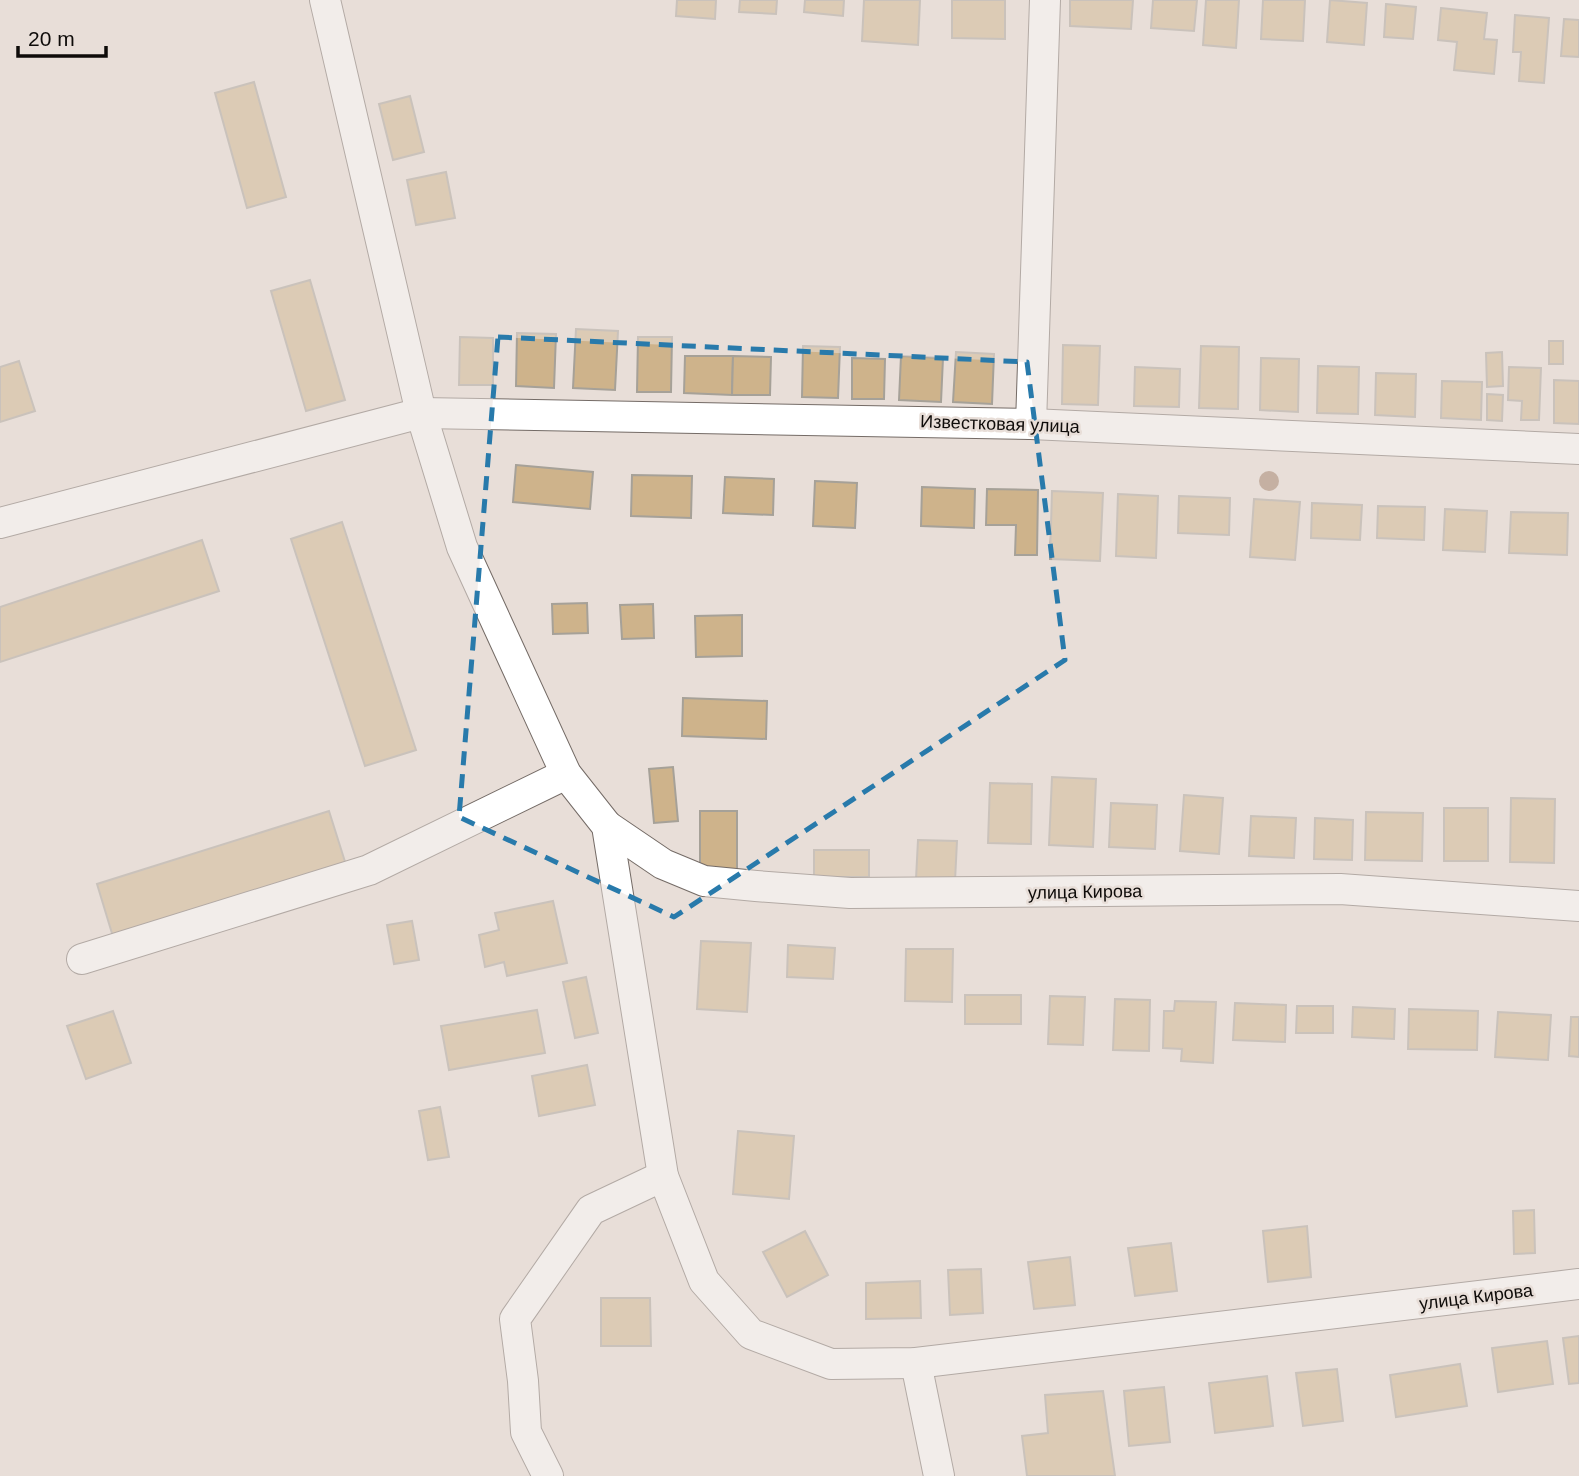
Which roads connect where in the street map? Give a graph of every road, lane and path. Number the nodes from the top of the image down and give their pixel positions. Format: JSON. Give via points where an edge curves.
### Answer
{"nodes":[{"id":1,"x":324,"y":0,"type":"edge"},
{"id":2,"x":1045,"y":0,"type":"edge"},
{"id":3,"x":421,"y":413,"type":"junction"},
{"id":4,"x":1031,"y":424,"type":"junction"},
{"id":5,"x":1579,"y":449,"type":"edge"},
{"id":6,"x":0,"y":523,"type":"edge"},
{"id":7,"x":566,"y":774,"type":"junction"},
{"id":8,"x":607,"y":826,"type":"junction"},
{"id":9,"x":1579,"y":906,"type":"edge"},
{"id":10,"x":82,"y":959,"type":"dead end"},
{"id":11,"x":663,"y":1176,"type":"junction"},
{"id":12,"x":1579,"y":1284,"type":"edge"},
{"id":13,"x":916,"y":1363,"type":"junction"},
{"id":14,"x":548,"y":1476,"type":"edge"},
{"id":15,"x":939,"y":1476,"type":"edge"}],
"edges":[{"from":1,"to":3,"type":"street"},
{"from":2,"to":4,"type":"street"},
{"from":3,"to":4,"type":"street","name":"Известковая улица"},
{"from":3,"to":6,"type":"street","name":"Известковая улица"},
{"from":3,"to":7,"type":"street","via":[[462,547]]},
{"from":4,"to":5,"type":"street","name":"Известковая улица"},
{"from":7,"to":8,"type":"street"},
{"from":7,"to":10,"type":"street","via":[[369,870]]},
{"from":8,"to":9,"type":"street","name":"улица Кирова","via":[[673,869],[704,881],[756,886],[850,893],[1340,888]]},
{"from":8,"to":11,"type":"street"},
{"from":11,"to":13,"type":"street","name":"улица Кирова","via":[[704,1281],[751,1334],[831,1364]]},
{"from":11,"to":14,"type":"street","via":[[591,1210],[515,1319],[526,1432]]},
{"from":12,"to":13,"type":"street","name":"улица Кирова"},
{"from":13,"to":15,"type":"street"}]}
